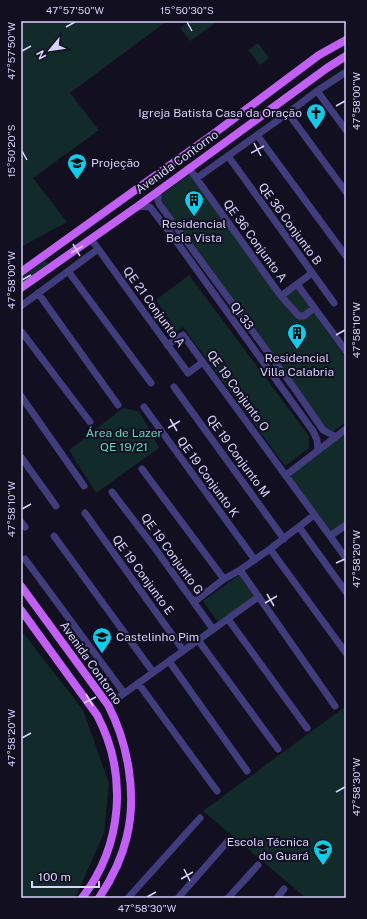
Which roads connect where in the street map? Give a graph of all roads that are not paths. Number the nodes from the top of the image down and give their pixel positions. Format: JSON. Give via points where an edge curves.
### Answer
{"nodes":[{"id":1,"x":346,"y":40,"type":"edge"},
{"id":2,"x":346,"y":56,"type":"edge"},
{"id":3,"x":298,"y":71,"type":"junction"},
{"id":4,"x":346,"y":72,"type":"edge"},
{"id":5,"x":302,"y":86,"type":"junction"},
{"id":6,"x":317,"y":91,"type":"junction"},
{"id":7,"x":251,"y":106,"type":"junction"},
{"id":8,"x":288,"y":113,"type":"junction"},
{"id":9,"x":256,"y":120,"type":"junction"},
{"id":10,"x":346,"y":130,"type":"edge"},
{"id":11,"x":212,"y":135,"type":"junction"},
{"id":12,"x":257,"y":135,"type":"junction"},
{"id":13,"x":218,"y":148,"type":"junction"},
{"id":14,"x":228,"y":156,"type":"junction"},
{"id":15,"x":189,"y":168,"type":"junction"},
{"id":16,"x":197,"y":178,"type":"junction"},
{"id":17,"x":158,"y":191,"type":"junction"},
{"id":18,"x":346,"y":192,"type":"edge"},
{"id":19,"x":138,"y":206,"type":"junction"},
{"id":20,"x":178,"y":230,"type":"junction"},
{"id":21,"x":171,"y":234,"type":"junction"},
{"id":22,"x":91,"y":239,"type":"junction"},
{"id":23,"x":52,"y":249,"type":"junction"},
{"id":24,"x":98,"y":249,"type":"junction"},
{"id":25,"x":346,"y":256,"type":"edge"},
{"id":26,"x":36,"y":261,"type":"junction"},
{"id":27,"x":56,"y":264,"type":"junction"},
{"id":28,"x":21,"y":266,"type":"edge"},
{"id":29,"x":68,"y":271,"type":"junction"},
{"id":30,"x":21,"y":272,"type":"edge"},
{"id":31,"x":312,"y":273,"type":"junction"},
{"id":32,"x":297,"y":284,"type":"junction"},
{"id":33,"x":21,"y":288,"type":"edge"},
{"id":34,"x":38,"y":293,"type":"junction"},
{"id":35,"x":281,"y":296,"type":"junction"},
{"id":36,"x":334,"y":303,"type":"dead end"},
{"id":37,"x":21,"y":306,"type":"edge"},
{"id":38,"x":314,"y":308,"type":"junction"},
{"id":39,"x":21,"y":331,"type":"edge"},
{"id":40,"x":167,"y":345,"type":"junction"},
{"id":41,"x":346,"y":351,"type":"edge"},
{"id":42,"x":203,"y":362,"type":"junction"},
{"id":43,"x":150,"y":383,"type":"dead end"},
{"id":44,"x":174,"y":387,"type":"dead end"},
{"id":45,"x":297,"y":392,"type":"junction"},
{"id":46,"x":21,"y":396,"type":"edge"},
{"id":47,"x":288,"y":398,"type":"junction"},
{"id":48,"x":118,"y":405,"type":"dead end"},
{"id":49,"x":144,"y":407,"type":"dead end"},
{"id":50,"x":90,"y":422,"type":"dead end"},
{"id":51,"x":346,"y":429,"type":"edge"},
{"id":52,"x":336,"y":437,"type":"junction"},
{"id":53,"x":318,"y":450,"type":"junction"},
{"id":54,"x":21,"y":457,"type":"edge"},
{"id":55,"x":142,"y":469,"type":"dead end"},
{"id":56,"x":286,"y":475,"type":"junction"},
{"id":57,"x":84,"y":486,"type":"dead end"},
{"id":58,"x":112,"y":492,"type":"dead end"},
{"id":59,"x":56,"y":506,"type":"dead end"},
{"id":60,"x":85,"y":514,"type":"dead end"},
{"id":61,"x":314,"y":515,"type":"junction"},
{"id":62,"x":346,"y":525,"type":"edge"},
{"id":63,"x":299,"y":527,"type":"junction"},
{"id":64,"x":54,"y":536,"type":"dead end"},
{"id":65,"x":330,"y":536,"type":"junction"},
{"id":66,"x":284,"y":538,"type":"junction"},
{"id":67,"x":270,"y":549,"type":"junction"},
{"id":68,"x":346,"y":558,"type":"edge"},
{"id":69,"x":25,"y":559,"type":"dead end"},
{"id":70,"x":255,"y":560,"type":"junction"},
{"id":71,"x":240,"y":570,"type":"junction"},
{"id":72,"x":224,"y":580,"type":"junction"},
{"id":73,"x":21,"y":586,"type":"edge"},
{"id":74,"x":346,"y":592,"type":"edge"},
{"id":75,"x":258,"y":597,"type":"junction"},
{"id":76,"x":194,"y":602,"type":"junction"},
{"id":77,"x":21,"y":610,"type":"edge"},
{"id":78,"x":228,"y":619,"type":"junction"},
{"id":79,"x":213,"y":629,"type":"junction"},
{"id":80,"x":198,"y":640,"type":"junction"},
{"id":81,"x":183,"y":650,"type":"junction"},
{"id":82,"x":346,"y":653,"type":"edge"},
{"id":83,"x":169,"y":661,"type":"junction"},
{"id":84,"x":153,"y":672,"type":"junction"},
{"id":85,"x":92,"y":683,"type":"junction"},
{"id":86,"x":138,"y":683,"type":"junction"},
{"id":87,"x":79,"y":689,"type":"junction"},
{"id":88,"x":124,"y":693,"type":"junction"},
{"id":89,"x":108,"y":705,"type":"junction"},
{"id":90,"x":335,"y":706,"type":"dead end"},
{"id":91,"x":307,"y":728,"type":"dead end"},
{"id":92,"x":119,"y":732,"type":"junction"},
{"id":93,"x":107,"y":736,"type":"junction"},
{"id":94,"x":278,"y":749,"type":"dead end"},
{"id":95,"x":247,"y":771,"type":"dead end"},
{"id":96,"x":217,"y":791,"type":"dead end"},
{"id":97,"x":200,"y":818,"type":"dead end"},
{"id":98,"x":228,"y":841,"type":"dead end"},
{"id":99,"x":258,"y":865,"type":"dead end"},
{"id":100,"x":284,"y":890,"type":"dead end"},
{"id":101,"x":82,"y":898,"type":"edge"},
{"id":102,"x":99,"y":898,"type":"edge"},
{"id":103,"x":128,"y":898,"type":"edge"},
{"id":104,"x":178,"y":898,"type":"edge"},
{"id":105,"x":228,"y":898,"type":"edge"},
{"id":106,"x":276,"y":898,"type":"edge"}],
"edges":[{"from":1,"to":3,"type":"main road","name":"Avenida Contorno","via":[[319,55]]},
{"from":2,"to":5,"type":"main road","name":"Avenida Contorno"},
{"from":3,"to":5,"type":"main road","via":[[303,77]]},
{"from":3,"to":7,"type":"main road","name":"Avenida Contorno"},
{"from":4,"to":6,"type":"street"},
{"from":5,"to":9,"type":"main road","name":"Avenida Contorno"},
{"from":6,"to":8,"type":"street"},
{"from":6,"to":10,"type":"street"},
{"from":7,"to":9,"type":"main road"},
{"from":7,"to":11,"type":"main road","name":"Avenida Contorno"},
{"from":8,"to":12,"type":"street"},
{"from":8,"to":18,"type":"street"},
{"from":9,"to":13,"type":"main road","name":"Avenida Contorno"},
{"from":11,"to":13,"type":"main road","via":[[217,140]]},
{"from":11,"to":23,"type":"main road","name":"Avenida Contorno"},
{"from":12,"to":14,"type":"street"},
{"from":12,"to":25,"type":"street"},
{"from":13,"to":15,"type":"main road","name":"Avenida Contorno"},
{"from":14,"to":16,"type":"street"},
{"from":14,"to":31,"type":"street","name":"QE 36 Conjunto B"},
{"from":15,"to":16,"type":"street","name":"QE 36 Conjunto A"},
{"from":15,"to":17,"type":"main road","name":"Avenida Contorno"},
{"from":16,"to":35,"type":"street","name":"QE 36 Conjunto A"},
{"from":17,"to":19,"type":"main road","name":"Avenida Contorno"},
{"from":17,"to":20,"type":"street","name":"QI 33","via":[[159,203]]},
{"from":19,"to":21,"type":"street","name":"QI 33","via":[[148,206],[152,209]]},
{"from":19,"to":22,"type":"main road","name":"Avenida Contorno"},
{"from":20,"to":21,"type":"street"},
{"from":20,"to":45,"type":"street","name":"QI 33"},
{"from":21,"to":47,"type":"street","name":"QI 33"},
{"from":22,"to":24,"type":"street","name":"QE 21 Conjunto A"},
{"from":22,"to":27,"type":"main road","name":"Avenida Contorno"},
{"from":23,"to":26,"type":"main road","name":"Avenida Contorno"},
{"from":23,"to":27,"type":"main road","via":[[51,257]]},
{"from":24,"to":29,"type":"street"},
{"from":24,"to":40,"type":"street","name":"QE 21 Conjunto A"},
{"from":26,"to":28,"type":"main road"},
{"from":26,"to":30,"type":"main road","name":"Avenida Contorno"},
{"from":27,"to":33,"type":"main road","name":"Avenida Contorno"},
{"from":29,"to":34,"type":"street"},
{"from":29,"to":43,"type":"street"},
{"from":31,"to":32,"type":"street","name":"QE 36 Conjunto A"},
{"from":31,"to":36,"type":"street","name":"QE 36 Conjunto B"},
{"from":32,"to":35,"type":"street","name":"QE 36 Conjunto A"},
{"from":32,"to":38,"type":"street"},
{"from":34,"to":37,"type":"street"},
{"from":34,"to":48,"type":"street"},
{"from":35,"to":38,"type":"street","via":[[299,316],[304,316]]},
{"from":38,"to":41,"type":"street"},
{"from":39,"to":50,"type":"street"},
{"from":40,"to":42,"type":"street","name":"QE 19 Conjunto O","via":[[183,335]]},
{"from":40,"to":42,"type":"street","name":"QE 21 Conjunto A","via":[[188,373]]},
{"from":42,"to":56,"type":"street","name":"QE 19 Conjunto O"},
{"from":44,"to":66,"type":"street","name":"QE 19 Conjunto M"},
{"from":45,"to":47,"type":"street"},
{"from":45,"to":52,"type":"street","name":"QI 33","via":[[324,430]]},
{"from":46,"to":57,"type":"street"},
{"from":47,"to":53,"type":"street","name":"QI 33","via":[[313,431]]},
{"from":49,"to":70,"type":"street","name":"QE 19 Conjunto K"},
{"from":51,"to":52,"type":"street"},
{"from":52,"to":53,"type":"street"},
{"from":53,"to":56,"type":"street"},
{"from":54,"to":59,"type":"street"},
{"from":55,"to":72,"type":"street"},
{"from":56,"to":61,"type":"street","name":"QE 19 Conjunto O"},
{"from":58,"to":76,"type":"street","name":"QE 19 Conjunto G"},
{"from":60,"to":81,"type":"street","name":"QE 19 Conjunto E"},
{"from":61,"to":63,"type":"street"},
{"from":61,"to":65,"type":"street","name":"QE 19 Conjunto O"},
{"from":62,"to":65,"type":"street"},
{"from":63,"to":66,"type":"street"},
{"from":63,"to":74,"type":"street"},
{"from":64,"to":84,"type":"street"},
{"from":65,"to":68,"type":"street","name":"QE 19 Conjunto O"},
{"from":66,"to":67,"type":"street"},
{"from":67,"to":70,"type":"street"},
{"from":67,"to":82,"type":"street"},
{"from":69,"to":88,"type":"street"},
{"from":70,"to":71,"type":"street"},
{"from":71,"to":72,"type":"street"},
{"from":71,"to":75,"type":"street"},
{"from":72,"to":76,"type":"street"},
{"from":73,"to":85,"type":"main road","name":"Avenida Contorno"},
{"from":75,"to":78,"type":"street"},
{"from":75,"to":90,"type":"street"},
{"from":76,"to":79,"type":"street","name":"QE 19 Conjunto G"},
{"from":77,"to":87,"type":"main road","name":"Avenida Contorno"},
{"from":78,"to":79,"type":"street"},
{"from":78,"to":91,"type":"street"},
{"from":79,"to":80,"type":"street"},
{"from":80,"to":81,"type":"street"},
{"from":80,"to":94,"type":"street"},
{"from":81,"to":83,"type":"street"},
{"from":83,"to":84,"type":"street"},
{"from":83,"to":95,"type":"street"},
{"from":84,"to":86,"type":"street"},
{"from":85,"to":87,"type":"main road","via":[[83,682]]},
{"from":85,"to":89,"type":"main road","name":"Avenida Contorno"},
{"from":86,"to":88,"type":"street"},
{"from":86,"to":96,"type":"street"},
{"from":87,"to":93,"type":"main road","name":"Avenida Contorno","via":[[97,715]]},
{"from":88,"to":89,"type":"street"},
{"from":89,"to":92,"type":"main road","name":"Avenida Contorno"},
{"from":92,"to":93,"type":"main road","via":[[115,737]]},
{"from":92,"to":102,"type":"main road","name":"Avenida Contorno","via":[[129,778],[128,830],[119,859]]},
{"from":93,"to":101,"type":"main road","name":"Avenida Contorno","via":[[117,776],[117,813],[106,858]]},
{"from":97,"to":103,"type":"street"},
{"from":98,"to":104,"type":"street"},
{"from":99,"to":105,"type":"street"},
{"from":100,"to":106,"type":"street"}]}
